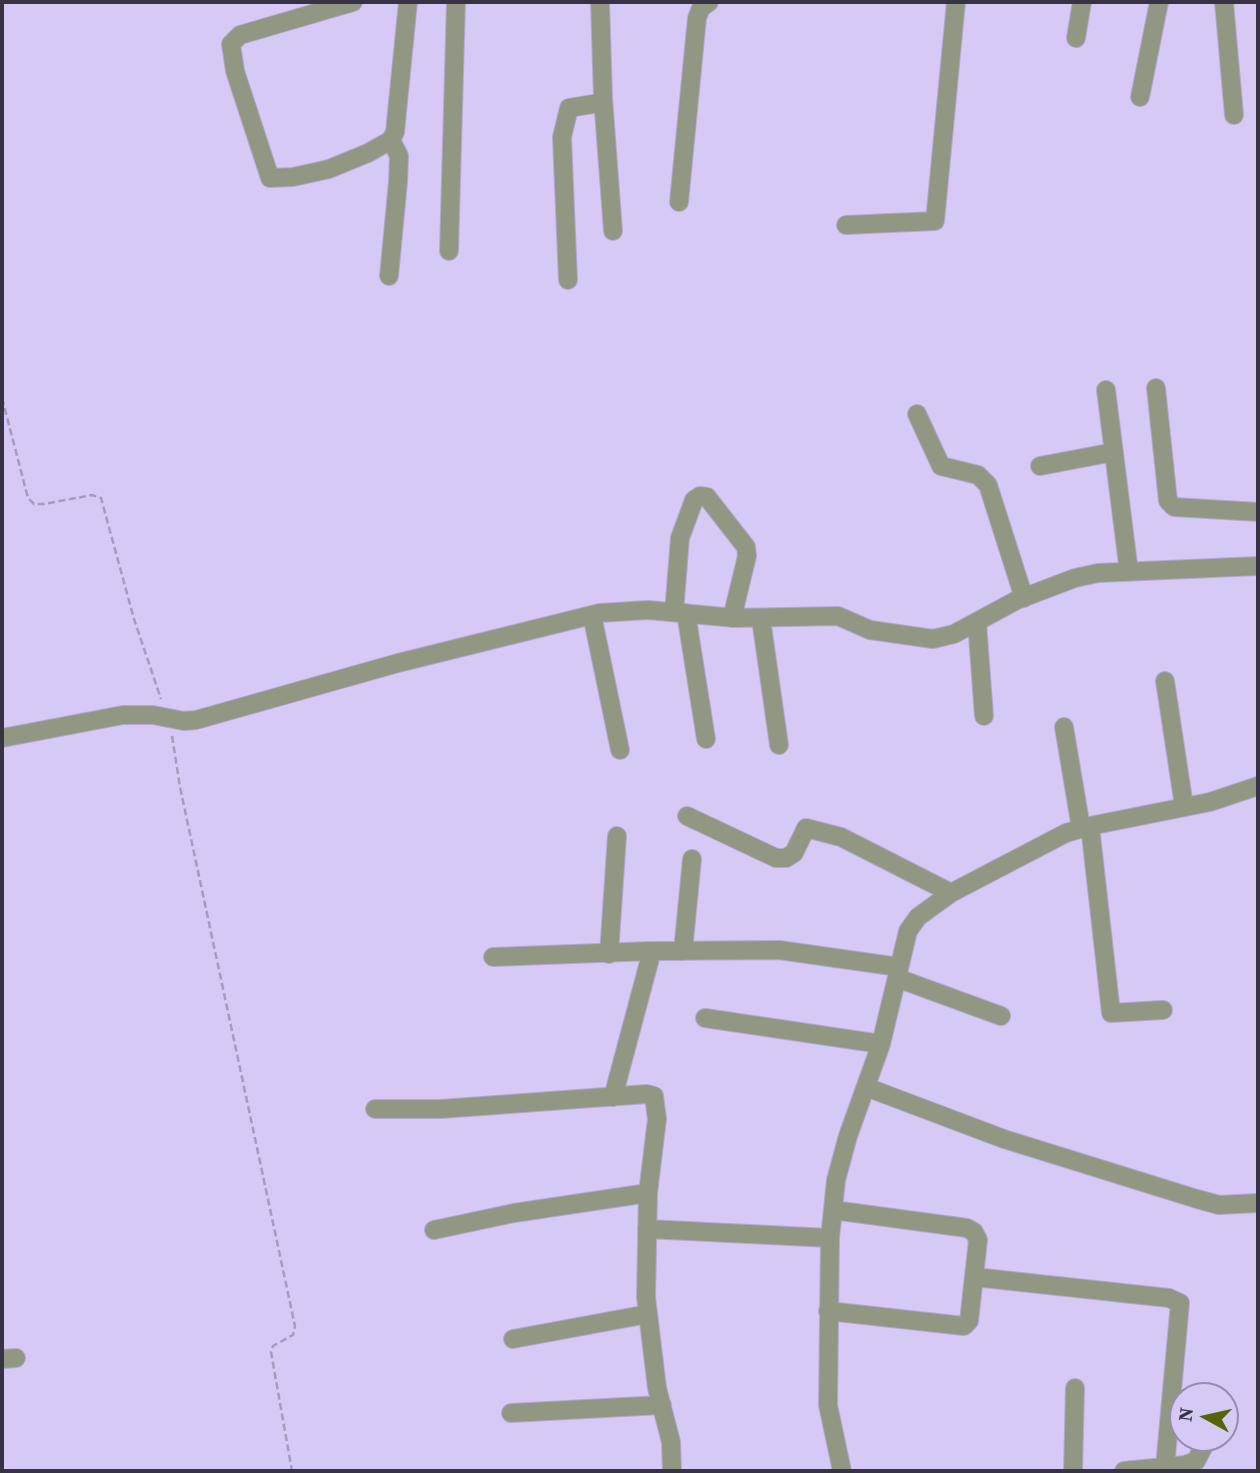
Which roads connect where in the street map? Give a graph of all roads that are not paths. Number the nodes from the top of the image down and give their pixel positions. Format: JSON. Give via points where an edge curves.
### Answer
{"nodes":[{"id":1,"x":353,"y":2,"type":"edge"},
{"id":2,"x":408,"y":2,"type":"edge"},
{"id":3,"x":456,"y":2,"type":"edge"},
{"id":4,"x":600,"y":2,"type":"edge"},
{"id":5,"x":709,"y":2,"type":"edge"},
{"id":6,"x":956,"y":2,"type":"edge"},
{"id":7,"x":1082,"y":2,"type":"edge"},
{"id":8,"x":1159,"y":2,"type":"edge"},
{"id":9,"x":1224,"y":2,"type":"edge"},
{"id":10,"x":1076,"y":38,"type":"dead end"},
{"id":11,"x":1140,"y":97,"type":"dead end"},
{"id":12,"x":603,"y":98,"type":"junction"},
{"id":13,"x":1234,"y":116,"type":"dead end"},
{"id":14,"x":391,"y":140,"type":"junction"},
{"id":15,"x":679,"y":202,"type":"dead end"},
{"id":16,"x":846,"y":225,"type":"dead end"},
{"id":17,"x":613,"y":231,"type":"dead end"},
{"id":18,"x":449,"y":251,"type":"dead end"},
{"id":19,"x":389,"y":276,"type":"dead end"},
{"id":20,"x":568,"y":280,"type":"dead end"},
{"id":21,"x":1156,"y":387,"type":"dead end"},
{"id":22,"x":1105,"y":390,"type":"dead end"},
{"id":23,"x":917,"y":414,"type":"dead end"},
{"id":24,"x":1114,"y":452,"type":"junction"},
{"id":25,"x":1040,"y":466,"type":"dead end"},
{"id":26,"x":1258,"y":512,"type":"edge"},
{"id":27,"x":1258,"y":566,"type":"edge"},
{"id":28,"x":1129,"y":572,"type":"junction"},
{"id":29,"x":1024,"y":598,"type":"junction"},
{"id":30,"x":680,"y":613,"type":"junction"},
{"id":31,"x":592,"y":615,"type":"junction"},
{"id":32,"x":732,"y":618,"type":"junction"},
{"id":33,"x":761,"y":619,"type":"junction"},
{"id":34,"x":977,"y":623,"type":"junction"},
{"id":35,"x":1165,"y":681,"type":"dead end"},
{"id":36,"x":984,"y":716,"type":"dead end"},
{"id":37,"x":1065,"y":727,"type":"dead end"},
{"id":38,"x":2,"y":738,"type":"edge"},
{"id":39,"x":706,"y":739,"type":"dead end"},
{"id":40,"x":779,"y":745,"type":"dead end"},
{"id":41,"x":620,"y":750,"type":"dead end"},
{"id":42,"x":1258,"y":786,"type":"edge"},
{"id":43,"x":1184,"y":806,"type":"junction"},
{"id":44,"x":687,"y":816,"type":"dead end"},
{"id":45,"x":1085,"y":827,"type":"junction"},
{"id":46,"x":617,"y":836,"type":"dead end"},
{"id":47,"x":692,"y":859,"type":"dead end"},
{"id":48,"x":951,"y":893,"type":"junction"},
{"id":49,"x":652,"y":951,"type":"junction"},
{"id":50,"x":683,"y":951,"type":"junction"},
{"id":51,"x":608,"y":954,"type":"junction"},
{"id":52,"x":493,"y":957,"type":"dead end"},
{"id":53,"x":898,"y":972,"type":"junction"},
{"id":54,"x":1163,"y":1010,"type":"dead end"},
{"id":55,"x":1001,"y":1016,"type":"dead end"},
{"id":56,"x":705,"y":1018,"type":"dead end"},
{"id":57,"x":881,"y":1044,"type":"junction"},
{"id":58,"x":866,"y":1087,"type":"junction"},
{"id":59,"x":613,"y":1097,"type":"junction"},
{"id":60,"x":374,"y":1109,"type":"dead end"},
{"id":61,"x":648,"y":1193,"type":"junction"},
{"id":62,"x":1258,"y":1203,"type":"edge"},
{"id":63,"x":833,"y":1210,"type":"junction"},
{"id":64,"x":647,"y":1229,"type":"junction"},
{"id":65,"x":434,"y":1230,"type":"dead end"},
{"id":66,"x":830,"y":1238,"type":"junction"},
{"id":67,"x":974,"y":1277,"type":"junction"},
{"id":68,"x":828,"y":1311,"type":"junction"},
{"id":69,"x":648,"y":1314,"type":"junction"},
{"id":70,"x":513,"y":1339,"type":"dead end"},
{"id":71,"x":1075,"y":1388,"type":"dead end"},
{"id":72,"x":662,"y":1405,"type":"junction"},
{"id":73,"x":511,"y":1413,"type":"dead end"},
{"id":74,"x":1201,"y":1452,"type":"edge"},
{"id":75,"x":1165,"y":1467,"type":"junction"},
{"id":76,"x":672,"y":1471,"type":"edge"},
{"id":77,"x":842,"y":1471,"type":"edge"},
{"id":78,"x":1073,"y":1471,"type":"edge"},
{"id":79,"x":1124,"y":1471,"type":"edge"}],
"edges":[{"from":1,"to":14,"type":"street","via":[[233,39],[235,71],[270,177],[329,169]]},
{"from":2,"to":14,"type":"street"},
{"from":3,"to":18,"type":"street"},
{"from":4,"to":12,"type":"street"},
{"from":5,"to":15,"type":"street","via":[[697,18]]},
{"from":6,"to":16,"type":"street","via":[[936,221]]},
{"from":7,"to":10,"type":"street"},
{"from":8,"to":11,"type":"street"},
{"from":9,"to":13,"type":"street"},
{"from":12,"to":17,"type":"street"},
{"from":12,"to":20,"type":"street","via":[[599,103],[569,108],[565,117]]},
{"from":14,"to":19,"type":"street","via":[[399,156]]},
{"from":21,"to":26,"type":"street","via":[[1168,501],[1174,507]]},
{"from":22,"to":24,"type":"street"},
{"from":23,"to":29,"type":"street","via":[[941,466],[978,475],[988,485]]},
{"from":24,"to":25,"type":"street"},
{"from":24,"to":28,"type":"street"},
{"from":27,"to":28,"type":"street"},
{"from":28,"to":29,"type":"street","via":[[1075,578]]},
{"from":29,"to":34,"type":"street"},
{"from":30,"to":31,"type":"street","via":[[648,610]]},
{"from":30,"to":32,"type":"street"},
{"from":30,"to":32,"type":"street","via":[[680,538],[694,500],[701,495],[746,547]]},
{"from":30,"to":39,"type":"street"},
{"from":31,"to":38,"type":"street","via":[[196,720],[123,715]]},
{"from":31,"to":41,"type":"street"},
{"from":32,"to":33,"type":"street"},
{"from":33,"to":34,"type":"street","via":[[838,616],[870,630],[933,639]]},
{"from":33,"to":40,"type":"street"},
{"from":34,"to":36,"type":"street"},
{"from":35,"to":43,"type":"street"},
{"from":37,"to":45,"type":"street"},
{"from":42,"to":43,"type":"street"},
{"from":43,"to":45,"type":"street"},
{"from":44,"to":48,"type":"street","via":[[776,858],[794,853],[806,828],[841,837]]},
{"from":45,"to":48,"type":"street"},
{"from":45,"to":54,"type":"street","via":[[1111,1013]]},
{"from":46,"to":51,"type":"street"},
{"from":47,"to":50,"type":"street"},
{"from":48,"to":53,"type":"street","via":[[918,917],[908,931]]},
{"from":49,"to":50,"type":"street"},
{"from":49,"to":51,"type":"street"},
{"from":49,"to":59,"type":"street"},
{"from":50,"to":53,"type":"street","via":[[779,950]]},
{"from":51,"to":52,"type":"street"},
{"from":53,"to":55,"type":"street"},
{"from":53,"to":57,"type":"street"},
{"from":56,"to":57,"type":"street"},
{"from":57,"to":58,"type":"street"},
{"from":58,"to":62,"type":"street","via":[[1004,1139],[1197,1199],[1219,1205]]},
{"from":58,"to":63,"type":"street","via":[[836,1180]]},
{"from":59,"to":60,"type":"street"},
{"from":59,"to":61,"type":"street","via":[[647,1094],[654,1096],[658,1105]]},
{"from":61,"to":64,"type":"street"},
{"from":61,"to":65,"type":"street"},
{"from":63,"to":66,"type":"street"},
{"from":63,"to":67,"type":"street","via":[[967,1228],[978,1241]]},
{"from":64,"to":66,"type":"street"},
{"from":64,"to":69,"type":"street"},
{"from":66,"to":68,"type":"street"},
{"from":67,"to":68,"type":"street","via":[[969,1321],[964,1326]]},
{"from":67,"to":75,"type":"street","via":[[1169,1298],[1180,1303]]},
{"from":68,"to":77,"type":"street","via":[[828,1405]]},
{"from":69,"to":70,"type":"street"},
{"from":69,"to":72,"type":"street"},
{"from":71,"to":78,"type":"street"},
{"from":72,"to":73,"type":"street"},
{"from":72,"to":76,"type":"street"},
{"from":74,"to":75,"type":"street","via":[[1196,1461]]},
{"from":75,"to":79,"type":"street"}]}
